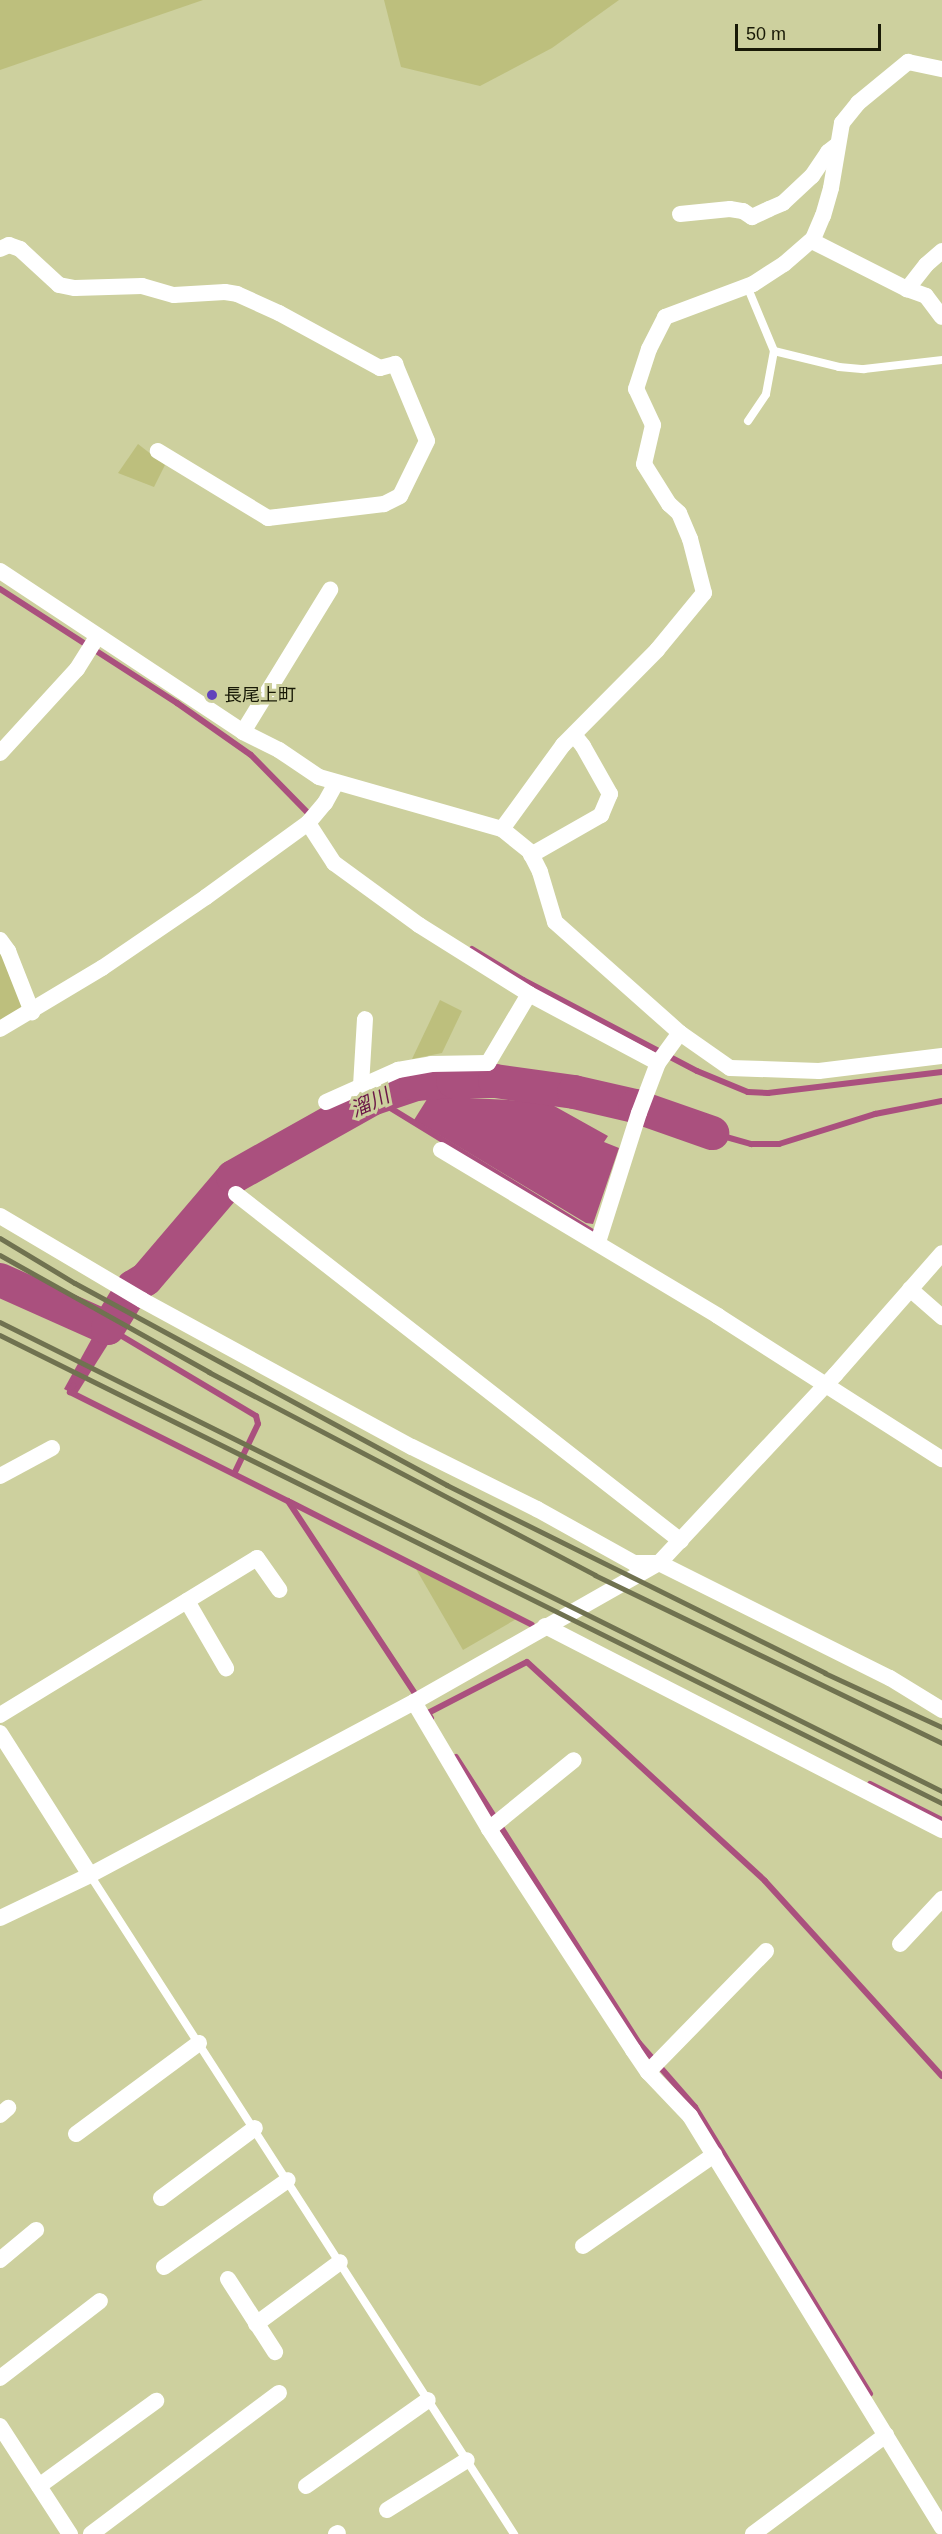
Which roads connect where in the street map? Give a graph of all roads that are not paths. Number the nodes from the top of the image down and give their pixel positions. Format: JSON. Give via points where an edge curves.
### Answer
{"nodes":[{"id":1,"x":942,"y":69,"type":"edge"},
{"id":2,"x":837,"y":145,"type":"junction"},
{"id":3,"x":680,"y":214,"type":"dead end"},
{"id":4,"x":812,"y":240,"type":"junction"},
{"id":5,"x":0,"y":249,"type":"edge"},
{"id":6,"x":942,"y":251,"type":"edge"},
{"id":7,"x":747,"y":286,"type":"junction"},
{"id":8,"x":907,"y":289,"type":"junction"},
{"id":9,"x":934,"y":298,"type":"edge"},
{"id":10,"x":942,"y":317,"type":"edge"},
{"id":11,"x":774,"y":351,"type":"junction"},
{"id":12,"x":942,"y":360,"type":"edge"},
{"id":13,"x":748,"y":421,"type":"dead end"},
{"id":14,"x":158,"y":451,"type":"dead end"},
{"id":15,"x":0,"y":571,"type":"edge"},
{"id":16,"x":330,"y":590,"type":"dead end"},
{"id":17,"x":98,"y":637,"type":"junction"},
{"id":18,"x":243,"y":732,"type":"junction"},
{"id":19,"x":574,"y":735,"type":"junction"},
{"id":20,"x":0,"y":753,"type":"edge"},
{"id":21,"x":336,"y":783,"type":"junction"},
{"id":22,"x":308,"y":822,"type":"junction"},
{"id":23,"x":502,"y":829,"type":"junction"},
{"id":24,"x":531,"y":855,"type":"junction"},
{"id":25,"x":0,"y":940,"type":"edge"},
{"id":26,"x":529,"y":994,"type":"junction"},
{"id":27,"x":32,"y":1012,"type":"junction"},
{"id":28,"x":365,"y":1019,"type":"dead end"},
{"id":29,"x":0,"y":1029,"type":"edge"},
{"id":30,"x":676,"y":1038,"type":"junction"},
{"id":31,"x":942,"y":1056,"type":"edge"},
{"id":32,"x":659,"y":1063,"type":"junction"},
{"id":33,"x":362,"y":1086,"type":"junction"},
{"id":34,"x":326,"y":1102,"type":"dead end"},
{"id":35,"x":441,"y":1150,"type":"dead end"},
{"id":36,"x":236,"y":1194,"type":"dead end"},
{"id":37,"x":0,"y":1216,"type":"edge"},
{"id":38,"x":598,"y":1242,"type":"junction"},
{"id":39,"x":942,"y":1253,"type":"edge"},
{"id":40,"x":910,"y":1289,"type":"junction"},
{"id":41,"x":942,"y":1317,"type":"edge"},
{"id":42,"x":830,"y":1381,"type":"junction"},
{"id":43,"x":52,"y":1448,"type":"dead end"},
{"id":44,"x":942,"y":1459,"type":"edge"},
{"id":45,"x":0,"y":1476,"type":"edge"},
{"id":46,"x":681,"y":1541,"type":"junction"},
{"id":47,"x":659,"y":1563,"type":"junction"},
{"id":48,"x":279,"y":1590,"type":"dead end"},
{"id":49,"x":187,"y":1600,"type":"junction"},
{"id":50,"x":545,"y":1626,"type":"junction"},
{"id":51,"x":226,"y":1668,"type":"dead end"},
{"id":52,"x":414,"y":1702,"type":"junction"},
{"id":53,"x":942,"y":1710,"type":"edge"},
{"id":54,"x":0,"y":1715,"type":"edge"},
{"id":55,"x":0,"y":1733,"type":"edge"},
{"id":56,"x":574,"y":1760,"type":"dead end"},
{"id":57,"x":495,"y":1824,"type":"junction"},
{"id":58,"x":942,"y":1830,"type":"edge"},
{"id":59,"x":90,"y":1875,"type":"junction"},
{"id":60,"x":942,"y":1899,"type":"edge"},
{"id":61,"x":0,"y":1918,"type":"edge"},
{"id":62,"x":900,"y":1944,"type":"dead end"},
{"id":63,"x":766,"y":1952,"type":"dead end"},
{"id":64,"x":199,"y":2043,"type":"junction"},
{"id":65,"x":654,"y":2067,"type":"junction"},
{"id":66,"x":255,"y":2128,"type":"junction"},
{"id":67,"x":76,"y":2134,"type":"dead end"},
{"id":68,"x":714,"y":2155,"type":"junction"},
{"id":69,"x":288,"y":2180,"type":"junction"},
{"id":70,"x":162,"y":2198,"type":"dead end"},
{"id":71,"x":36,"y":2230,"type":"dead end"},
{"id":72,"x":583,"y":2246,"type":"dead end"},
{"id":73,"x":0,"y":2260,"type":"edge"},
{"id":74,"x":340,"y":2262,"type":"junction"},
{"id":75,"x":164,"y":2267,"type":"dead end"},
{"id":76,"x":228,"y":2279,"type":"dead end"},
{"id":77,"x":100,"y":2301,"type":"dead end"},
{"id":78,"x":256,"y":2324,"type":"junction"},
{"id":79,"x":275,"y":2352,"type":"dead end"},
{"id":80,"x":0,"y":2378,"type":"edge"},
{"id":81,"x":279,"y":2393,"type":"dead end"},
{"id":82,"x":428,"y":2400,"type":"junction"},
{"id":83,"x":156,"y":2401,"type":"dead end"},
{"id":84,"x":0,"y":2426,"type":"edge"},
{"id":85,"x":885,"y":2436,"type":"junction"},
{"id":86,"x":467,"y":2460,"type":"junction"},
{"id":87,"x":39,"y":2486,"type":"junction"},
{"id":88,"x":306,"y":2486,"type":"dead end"},
{"id":89,"x":387,"y":2510,"type":"dead end"},
{"id":90,"x":942,"y":2528,"type":"edge"},
{"id":91,"x":70,"y":2534,"type":"edge"},
{"id":92,"x":91,"y":2534,"type":"edge"},
{"id":93,"x":514,"y":2534,"type":"edge"},
{"id":94,"x":753,"y":2534,"type":"edge"}],
"edges":[{"from":1,"to":2,"type":"street","via":[[908,62],[858,103],[842,123]]},
{"from":2,"to":3,"type":"street","via":[[783,203],[752,217],[730,209]]},
{"from":2,"to":4,"type":"street","via":[[828,197]]},
{"from":4,"to":7,"type":"street","via":[[784,264]]},
{"from":4,"to":8,"type":"street"},
{"from":5,"to":14,"type":"street","via":[[9,245],[20,249],[59,285],[142,286],[174,295],[237,294],[380,368],[395,364],[427,441],[400,496],[384,504],[268,518]]},
{"from":6,"to":8,"type":"street"},
{"from":7,"to":11,"type":"lane"},
{"from":7,"to":19,"type":"street","via":[[665,317],[636,389],[653,425],[644,464],[679,513],[704,593],[657,650]]},
{"from":8,"to":9,"type":"street"},
{"from":9,"to":10,"type":"street"},
{"from":11,"to":12,"type":"lane","via":[[864,369]]},
{"from":11,"to":13,"type":"lane","via":[[766,394]]},
{"from":15,"to":17,"type":"street"},
{"from":16,"to":18,"type":"street"},
{"from":17,"to":18,"type":"street"},
{"from":17,"to":20,"type":"street"},
{"from":18,"to":21,"type":"street"},
{"from":19,"to":23,"type":"street"},
{"from":19,"to":24,"type":"street","via":[[610,794],[601,815]]},
{"from":21,"to":22,"type":"street"},
{"from":21,"to":23,"type":"street"},
{"from":22,"to":26,"type":"street","via":[[334,863],[419,925]]},
{"from":22,"to":27,"type":"street","via":[[168,923]]},
{"from":23,"to":24,"type":"street"},
{"from":24,"to":30,"type":"street","via":[[555,922]]},
{"from":25,"to":27,"type":"street"},
{"from":26,"to":32,"type":"street"},
{"from":26,"to":33,"type":"street","via":[[488,1063],[431,1064],[398,1070]]},
{"from":27,"to":29,"type":"street"},
{"from":28,"to":33,"type":"street"},
{"from":30,"to":31,"type":"street","via":[[730,1068],[819,1071]]},
{"from":30,"to":32,"type":"street"},
{"from":32,"to":38,"type":"street"},
{"from":33,"to":34,"type":"street"},
{"from":35,"to":38,"type":"street"},
{"from":36,"to":46,"type":"street"},
{"from":37,"to":47,"type":"street","via":[[284,1378],[634,1563]]},
{"from":38,"to":42,"type":"street"},
{"from":39,"to":40,"type":"street"},
{"from":40,"to":41,"type":"street"},
{"from":40,"to":42,"type":"street"},
{"from":42,"to":44,"type":"street"},
{"from":42,"to":46,"type":"street"},
{"from":43,"to":45,"type":"street"},
{"from":46,"to":47,"type":"street"},
{"from":47,"to":50,"type":"street","via":[[595,1602]]},
{"from":47,"to":53,"type":"street","via":[[890,1678]]},
{"from":48,"to":49,"type":"street","via":[[257,1558]]},
{"from":49,"to":51,"type":"street"},
{"from":49,"to":54,"type":"street"},
{"from":50,"to":52,"type":"street"},
{"from":50,"to":58,"type":"street"},
{"from":52,"to":57,"type":"street"},
{"from":52,"to":59,"type":"street"},
{"from":55,"to":59,"type":"street"},
{"from":56,"to":57,"type":"street"},
{"from":57,"to":65,"type":"street"},
{"from":59,"to":61,"type":"street"},
{"from":59,"to":64,"type":"lane"},
{"from":60,"to":62,"type":"street"},
{"from":63,"to":65,"type":"street"},
{"from":64,"to":66,"type":"lane"},
{"from":64,"to":67,"type":"street"},
{"from":65,"to":68,"type":"street"},
{"from":66,"to":69,"type":"lane"},
{"from":66,"to":70,"type":"street"},
{"from":68,"to":72,"type":"street"},
{"from":68,"to":85,"type":"street"},
{"from":69,"to":74,"type":"lane"},
{"from":69,"to":75,"type":"street"},
{"from":71,"to":73,"type":"street"},
{"from":74,"to":78,"type":"street"},
{"from":74,"to":82,"type":"lane"},
{"from":76,"to":78,"type":"street"},
{"from":77,"to":80,"type":"street"},
{"from":78,"to":79,"type":"street"},
{"from":81,"to":92,"type":"street"},
{"from":82,"to":86,"type":"lane"},
{"from":82,"to":88,"type":"street"},
{"from":83,"to":87,"type":"street"},
{"from":84,"to":87,"type":"street"},
{"from":85,"to":90,"type":"street"},
{"from":85,"to":94,"type":"street"},
{"from":86,"to":89,"type":"street"},
{"from":86,"to":93,"type":"lane"},
{"from":87,"to":91,"type":"street"}]}
